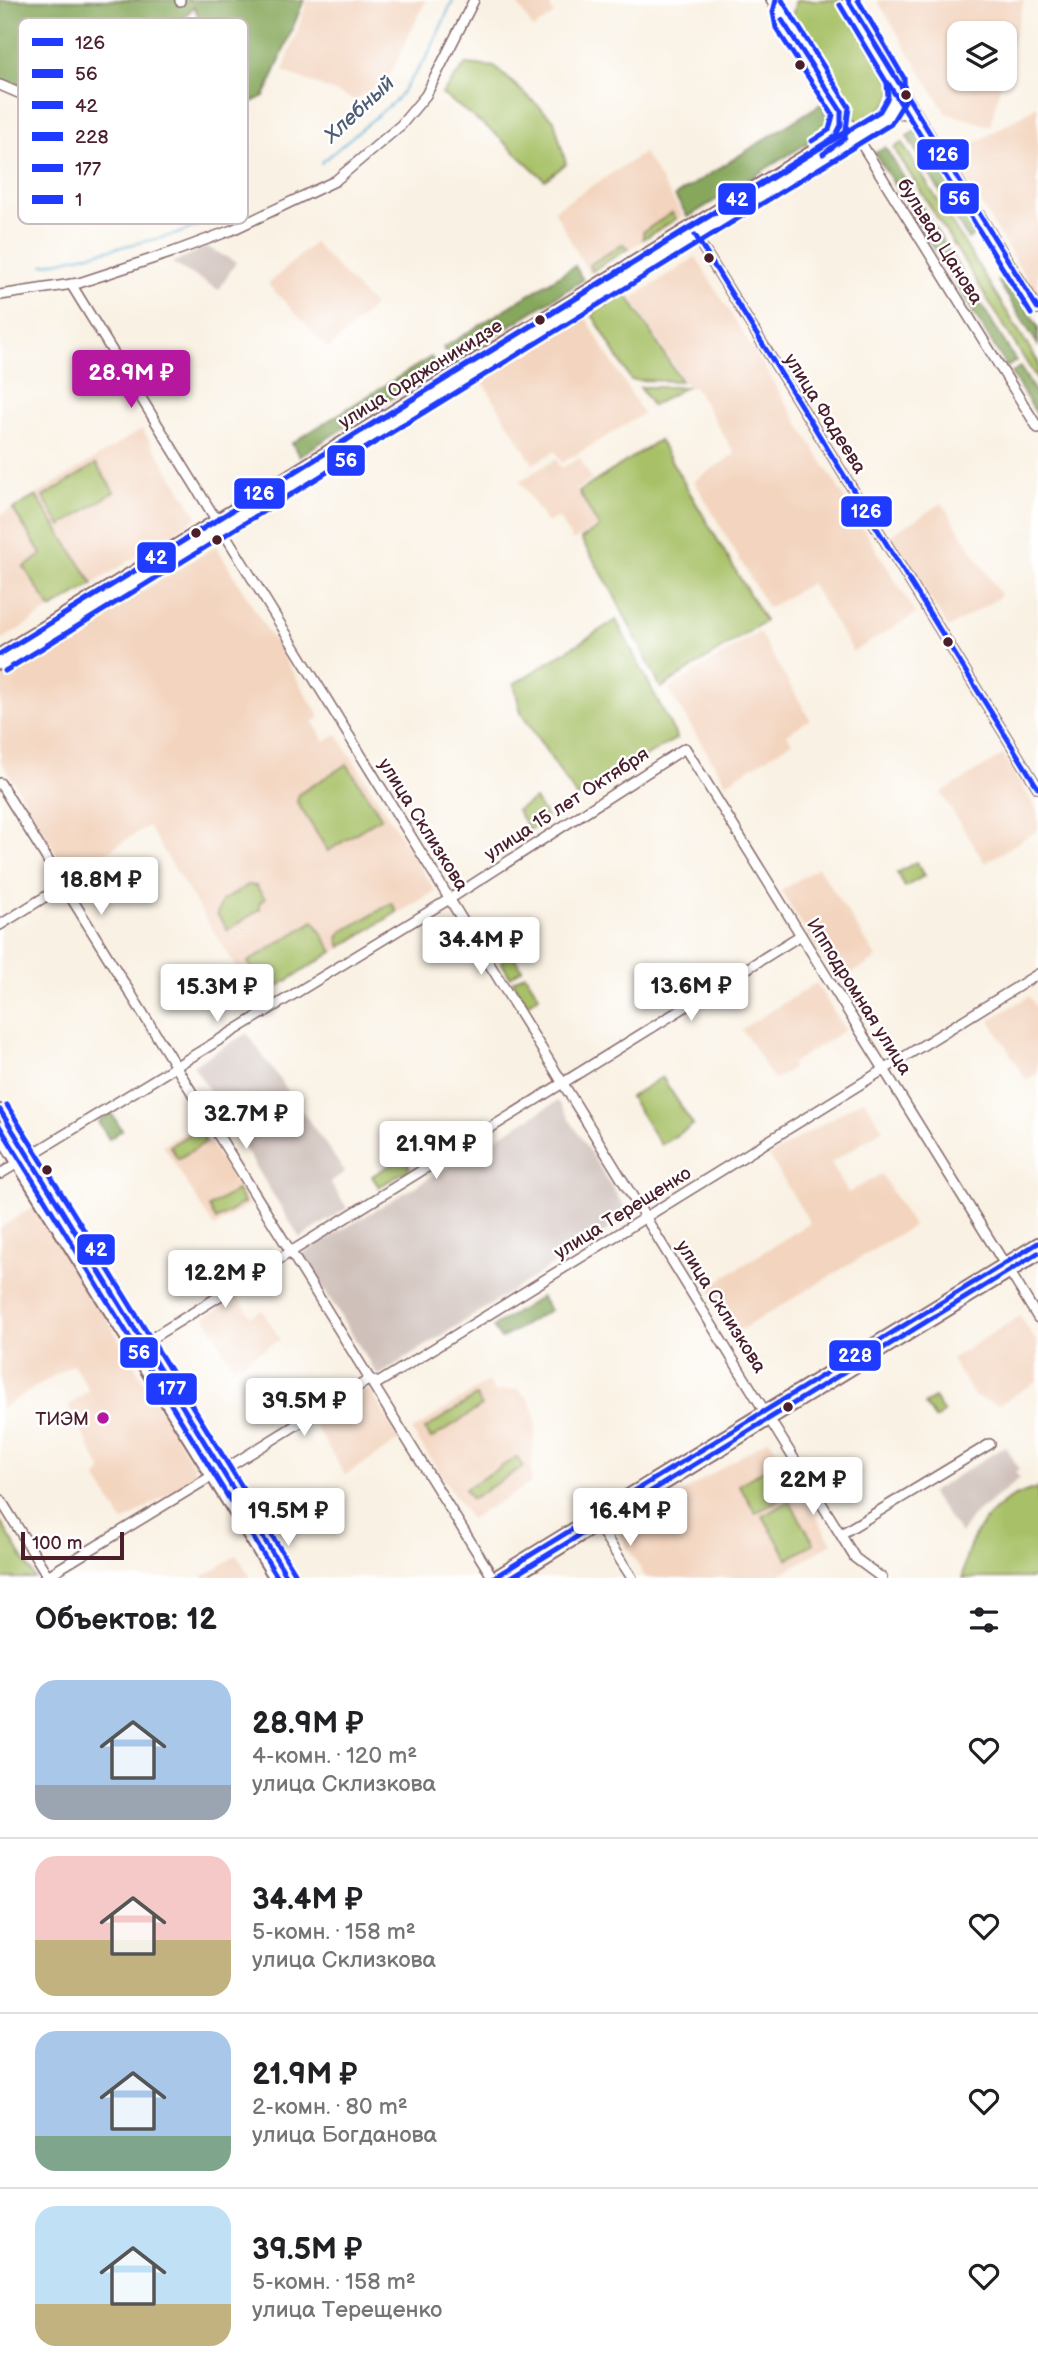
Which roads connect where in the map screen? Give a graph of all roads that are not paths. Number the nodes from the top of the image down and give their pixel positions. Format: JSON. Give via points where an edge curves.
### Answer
{"nodes":[{"id":1,"x":474,"y":0,"type":"edge"},
{"id":2,"x":772,"y":0,"type":"edge"},
{"id":3,"x":785,"y":0,"type":"edge"},
{"id":4,"x":848,"y":0,"type":"edge"},
{"id":5,"x":782,"y":20,"type":"junction"},
{"id":6,"x":895,"y":78,"type":"junction"},
{"id":7,"x":0,"y":85,"type":"edge"},
{"id":8,"x":18,"y":93,"type":"edge"},
{"id":9,"x":841,"y":111,"type":"junction"},
{"id":10,"x":886,"y":117,"type":"junction"},
{"id":11,"x":925,"y":128,"type":"junction"},
{"id":12,"x":856,"y":136,"type":"junction"},
{"id":13,"x":248,"y":221,"type":"edge"},
{"id":14,"x":241,"y":224,"type":"edge"},
{"id":15,"x":695,"y":235,"type":"junction"},
{"id":16,"x":71,"y":284,"type":"junction"},
{"id":17,"x":586,"y":291,"type":"junction"},
{"id":18,"x":0,"y":295,"type":"edge"},
{"id":19,"x":582,"y":305,"type":"junction"},
{"id":20,"x":1038,"y":309,"type":"edge"},
{"id":21,"x":1038,"y":428,"type":"edge"},
{"id":22,"x":219,"y":524,"type":"junction"},
{"id":23,"x":0,"y":654,"type":"edge"},
{"id":24,"x":0,"y":664,"type":"edge"},
{"id":25,"x":685,"y":748,"type":"joint"},
{"id":26,"x":0,"y":783,"type":"edge"},
{"id":27,"x":1038,"y":788,"type":"edge"},
{"id":28,"x":64,"y":886,"type":"junction"},
{"id":29,"x":450,"y":898,"type":"junction"},
{"id":30,"x":0,"y":925,"type":"edge"},
{"id":31,"x":802,"y":935,"type":"junction"},
{"id":32,"x":1038,"y":974,"type":"edge"},
{"id":33,"x":176,"y":1066,"type":"junction"},
{"id":34,"x":885,"y":1070,"type":"junction"},
{"id":35,"x":565,"y":1084,"type":"junction"},
{"id":36,"x":0,"y":1110,"type":"edge"},
{"id":37,"x":0,"y":1135,"type":"edge"},
{"id":38,"x":29,"y":1157,"type":"junction"},
{"id":39,"x":18,"y":1163,"type":"junction"},
{"id":40,"x":0,"y":1174,"type":"edge"},
{"id":41,"x":647,"y":1218,"type":"junction"},
{"id":42,"x":1038,"y":1242,"type":"edge"},
{"id":43,"x":291,"y":1252,"type":"junction"},
{"id":44,"x":1038,"y":1255,"type":"edge"},
{"id":45,"x":1007,"y":1268,"type":"junction"},
{"id":46,"x":1038,"y":1318,"type":"edge"},
{"id":47,"x":144,"y":1343,"type":"junction"},
{"id":48,"x":370,"y":1380,"type":"junction"},
{"id":49,"x":768,"y":1415,"type":"junction"},
{"id":50,"x":990,"y":1444,"type":"dead end"},
{"id":51,"x":217,"y":1474,"type":"junction"},
{"id":52,"x":0,"y":1499,"type":"edge"},
{"id":53,"x":598,"y":1525,"type":"junction"},
{"id":54,"x":841,"y":1534,"type":"junction"},
{"id":55,"x":867,"y":1568,"type":"junction"},
{"id":56,"x":47,"y":1577,"type":"edge"},
{"id":57,"x":275,"y":1578,"type":"edge"},
{"id":58,"x":288,"y":1578,"type":"edge"},
{"id":59,"x":493,"y":1578,"type":"edge"},
{"id":60,"x":512,"y":1578,"type":"edge"},
{"id":61,"x":632,"y":1578,"type":"edge"},
{"id":62,"x":871,"y":1578,"type":"edge"},
{"id":63,"x":882,"y":1578,"type":"edge"}],
"edges":[{"from":1,"to":13,"type":"street","via":[[426,95],[401,125],[335,181]]},
{"from":2,"to":5,"type":"main road","name":"бульвар Цанова"},
{"from":3,"to":5,"type":"main road"},
{"from":4,"to":6,"type":"main road"},
{"from":5,"to":9,"type":"main road","name":"бульвар Цанова"},
{"from":6,"to":10,"type":"main road","via":[[897,99]]},
{"from":6,"to":11,"type":"street"},
{"from":7,"to":8,"type":"street"},
{"from":9,"to":12,"type":"street","name":"бульвар Цанова"},
{"from":9,"to":17,"type":"main road","name":"улица Орджоникидзе","via":[[835,137]]},
{"from":10,"to":11,"type":"street","via":[[908,114]]},
{"from":10,"to":12,"type":"main road","name":"улица Орджоникидзе"},
{"from":11,"to":20,"type":"street"},
{"from":12,"to":15,"type":"main road","name":"улица Орджоникидзе"},
{"from":12,"to":21,"type":"street","name":"бульвар Цанова"},
{"from":14,"to":16,"type":"street"},
{"from":15,"to":19,"type":"main road","name":"улица Орджоникидзе"},
{"from":15,"to":27,"type":"street","name":"улица Фадеева"},
{"from":16,"to":18,"type":"street"},
{"from":16,"to":22,"type":"street","name":"улица Склизкова"},
{"from":17,"to":19,"type":"main road"},
{"from":17,"to":22,"type":"main road","name":"улица Орджоникидзе"},
{"from":19,"to":22,"type":"main road","name":"улица Орджоникидзе"},
{"from":22,"to":23,"type":"main road","name":"улица Орджоникидзе"},
{"from":22,"to":24,"type":"main road","name":"улица Орджоникидзе"},
{"from":22,"to":29,"type":"street","name":"улица Склизкова"},
{"from":25,"to":29,"type":"street","name":"улица 15 лет Октября"},
{"from":25,"to":31,"type":"street","name":"Ипподромная улица"},
{"from":26,"to":28,"type":"street"},
{"from":28,"to":30,"type":"street"},
{"from":28,"to":33,"type":"street"},
{"from":29,"to":33,"type":"street","name":"улица 15 лет Октября"},
{"from":29,"to":35,"type":"street","name":"улица Склизкова"},
{"from":31,"to":34,"type":"street","name":"Ипподромная улица"},
{"from":31,"to":35,"type":"street"},
{"from":32,"to":34,"type":"street","name":"улица Терещенко"},
{"from":33,"to":38,"type":"street","name":"улица 15 лет Октября"},
{"from":33,"to":43,"type":"street"},
{"from":34,"to":41,"type":"street","name":"улица Терещенко"},
{"from":34,"to":45,"type":"street","name":"Ипподромная улица"},
{"from":35,"to":41,"type":"street","name":"улица Склизкова"},
{"from":35,"to":43,"type":"street"},
{"from":36,"to":38,"type":"main road"},
{"from":37,"to":39,"type":"main road"},
{"from":38,"to":39,"type":"street","name":"улица 15 лет Октября"},
{"from":38,"to":47,"type":"main road"},
{"from":39,"to":40,"type":"street","name":"улица 15 лет Октября"},
{"from":39,"to":51,"type":"main road"},
{"from":41,"to":48,"type":"street","name":"улица Терещенко","via":[[378,1383]]},
{"from":41,"to":49,"type":"street","name":"улица Склизкова"},
{"from":42,"to":45,"type":"main road"},
{"from":43,"to":47,"type":"street"},
{"from":43,"to":48,"type":"street"},
{"from":44,"to":45,"type":"main road"},
{"from":45,"to":46,"type":"street","name":"Ипподромная улица"},
{"from":45,"to":49,"type":"main road"},
{"from":47,"to":51,"type":"main road"},
{"from":48,"to":51,"type":"street","name":"улица Терещенко"},
{"from":48,"to":59,"type":"street"},
{"from":49,"to":53,"type":"main road"},
{"from":49,"to":54,"type":"street","name":"улица Склизкова"},
{"from":49,"to":59,"type":"main road"},
{"from":50,"to":54,"type":"street"},
{"from":51,"to":56,"type":"street","name":"улица Терещенко"},
{"from":51,"to":57,"type":"main road"},
{"from":51,"to":58,"type":"main road"},
{"from":52,"to":56,"type":"street"},
{"from":53,"to":60,"type":"main road"},
{"from":53,"to":61,"type":"street"},
{"from":54,"to":55,"type":"street","name":"улица Склизкова"},
{"from":55,"to":62,"type":"street"},
{"from":55,"to":63,"type":"street","name":"улица Склизкова"}]}
